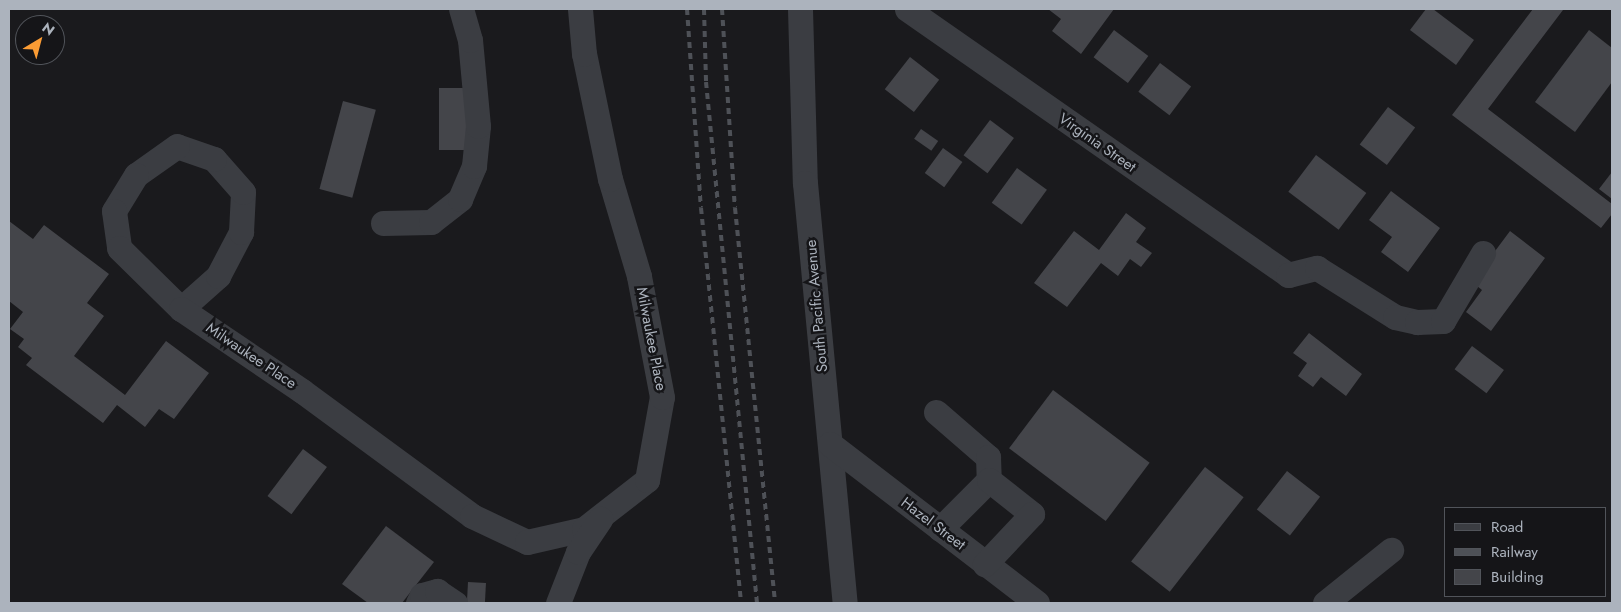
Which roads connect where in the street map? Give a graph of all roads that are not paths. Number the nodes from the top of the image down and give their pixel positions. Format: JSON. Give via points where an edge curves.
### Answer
{"nodes":[{"id":1,"x":461,"y":9,"type":"edge"},
{"id":2,"x":580,"y":9,"type":"edge"},
{"id":3,"x":800,"y":9,"type":"edge"},
{"id":4,"x":907,"y":9,"type":"edge"},
{"id":5,"x":383,"y":223,"type":"dead end"},
{"id":6,"x":1484,"y":253,"type":"dead end"},
{"id":7,"x":181,"y":308,"type":"junction"},
{"id":8,"x":936,"y":412,"type":"dead end"},
{"id":9,"x":830,"y":444,"type":"junction"},
{"id":10,"x":990,"y":480,"type":"junction"},
{"id":11,"x":604,"y":513,"type":"junction"},
{"id":12,"x":940,"y":529,"type":"junction"},
{"id":13,"x":1391,"y":550,"type":"dead end"},
{"id":14,"x":985,"y":564,"type":"junction"},
{"id":15,"x":418,"y":603,"type":"edge"},
{"id":16,"x":455,"y":603,"type":"edge"},
{"id":17,"x":558,"y":603,"type":"edge"},
{"id":18,"x":845,"y":603,"type":"edge"},
{"id":19,"x":1037,"y":603,"type":"edge"},
{"id":20,"x":1325,"y":603,"type":"edge"}],
"edges":[{"from":1,"to":5,"type":"street","via":[[470,40],[478,126],[474,166],[460,199],[431,222]]},
{"from":2,"to":11,"type":"street","name":"Milwaukee Place","via":[[584,54],[610,179],[639,276],[662,397],[646,480]]},
{"from":3,"to":9,"type":"street","name":"South Pacific Avenue","via":[[805,183]]},
{"from":4,"to":6,"type":"street","name":"Virginia Street","via":[[1288,275],[1317,268],[1395,317],[1417,322],[1443,321]]},
{"from":7,"to":7,"type":"street","via":[[119,248],[114,211],[136,174],[177,146],[214,159],[243,192],[241,232],[218,276]]},
{"from":7,"to":11,"type":"street","name":"Milwaukee Place","via":[[302,391],[472,516],[527,542],[584,529]]},
{"from":8,"to":10,"type":"street","via":[[988,457]]},
{"from":9,"to":12,"type":"street","name":"Hazel Street"},
{"from":9,"to":18,"type":"street","name":"South Pacific Avenue"},
{"from":10,"to":12,"type":"street"},
{"from":10,"to":14,"type":"street","via":[[1032,514]]},
{"from":11,"to":17,"type":"street","via":[[578,552]]},
{"from":12,"to":14,"type":"street","name":"Hazel Street"},
{"from":13,"to":20,"type":"street"},
{"from":14,"to":19,"type":"street","name":"Hazel Street"},
{"from":15,"to":16,"type":"street","via":[[422,595],[437,591]]}]}
